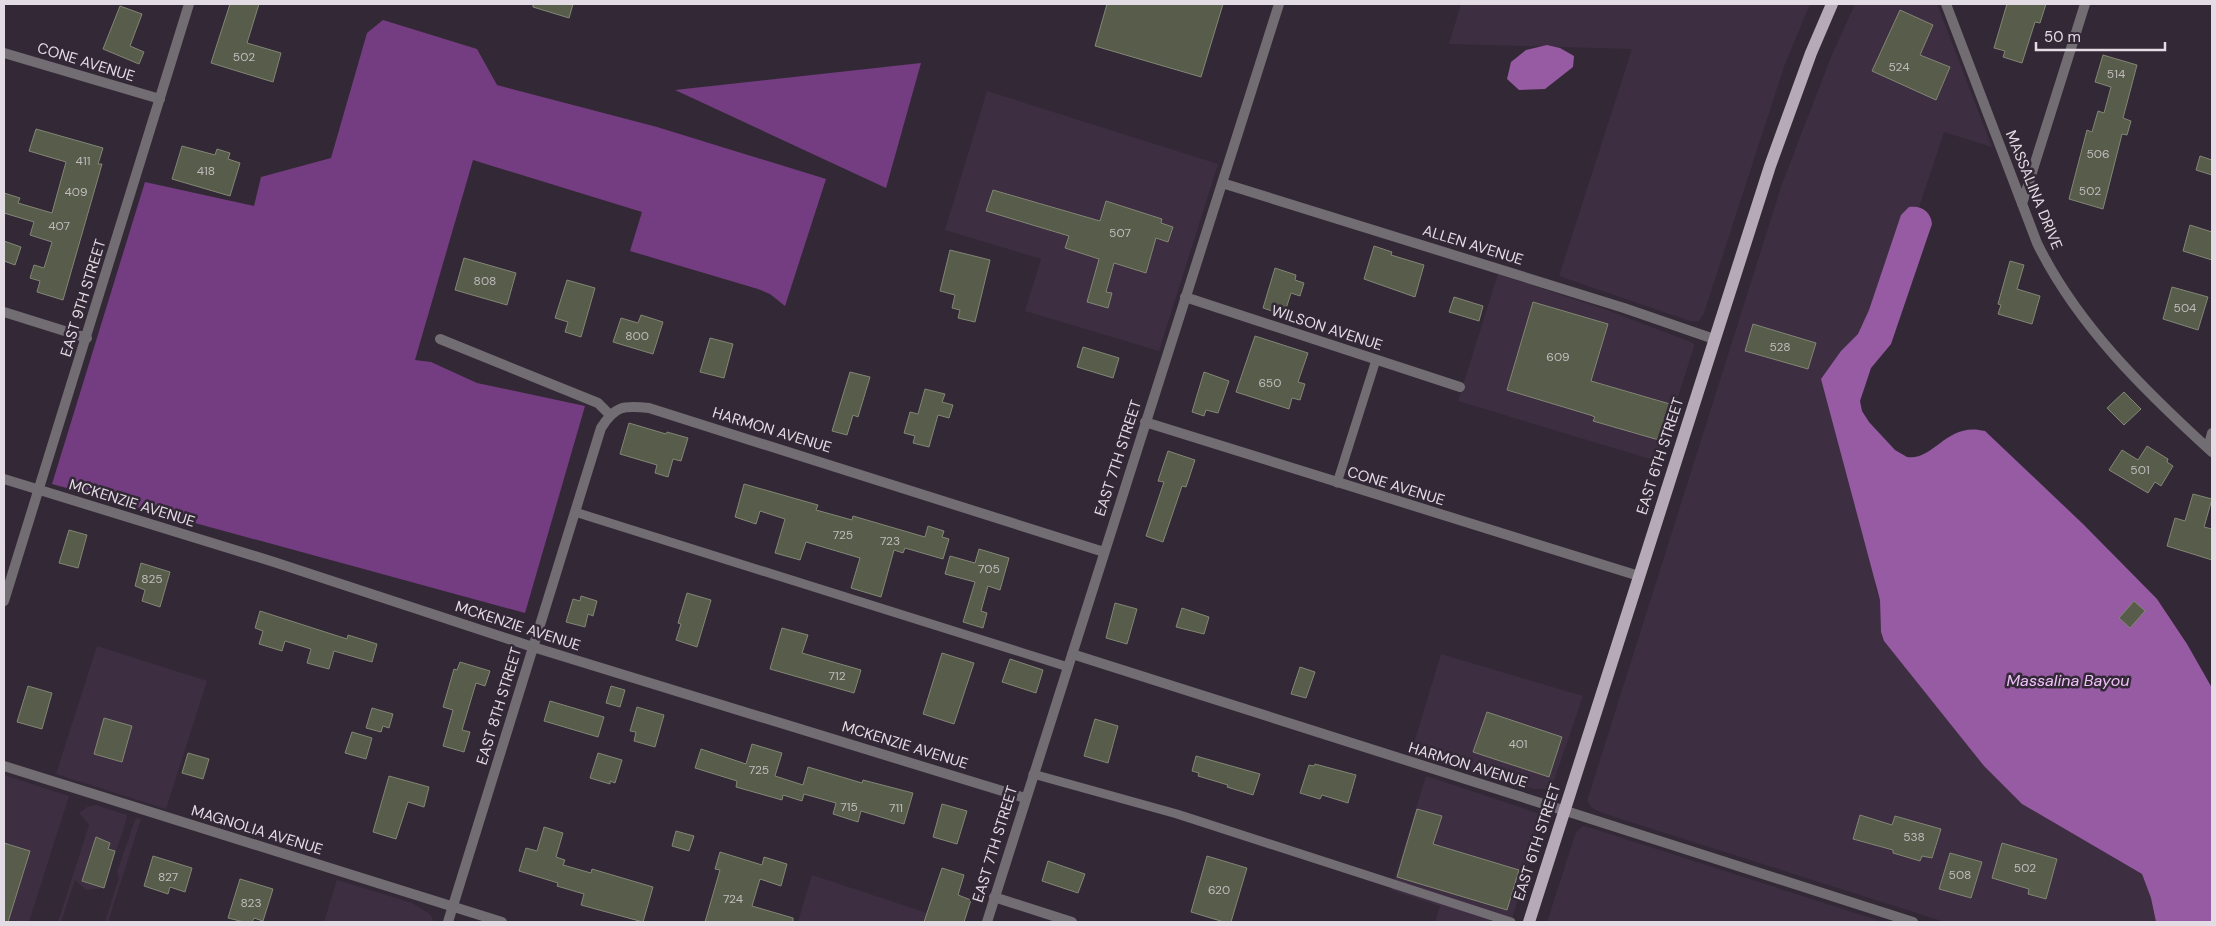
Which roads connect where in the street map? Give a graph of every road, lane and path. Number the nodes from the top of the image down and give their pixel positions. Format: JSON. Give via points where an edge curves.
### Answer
{"nodes":[{"id":1,"x":189,"y":4,"type":"edge"},
{"id":2,"x":1279,"y":4,"type":"edge"},
{"id":3,"x":1832,"y":4,"type":"edge"},
{"id":4,"x":1946,"y":4,"type":"edge"},
{"id":5,"x":2084,"y":4,"type":"edge"},
{"id":6,"x":4,"y":53,"type":"edge"},
{"id":7,"x":160,"y":99,"type":"junction"},
{"id":8,"x":1222,"y":183,"type":"junction"},
{"id":9,"x":2022,"y":204,"type":"junction"},
{"id":10,"x":1186,"y":296,"type":"junction"},
{"id":11,"x":4,"y":312,"type":"edge"},
{"id":12,"x":87,"y":338,"type":"junction"},
{"id":13,"x":1714,"y":338,"type":"junction"},
{"id":14,"x":440,"y":339,"type":"dead end"},
{"id":15,"x":1376,"y":360,"type":"junction"},
{"id":16,"x":1460,"y":387,"type":"dead end"},
{"id":17,"x":610,"y":415,"type":"junction"},
{"id":18,"x":1145,"y":422,"type":"junction"},
{"id":19,"x":2212,"y":433,"type":"edge"},
{"id":20,"x":2210,"y":450,"type":"edge"},
{"id":21,"x":4,"y":479,"type":"edge"},
{"id":22,"x":1337,"y":483,"type":"junction"},
{"id":23,"x":39,"y":490,"type":"junction"},
{"id":24,"x":575,"y":512,"type":"junction"},
{"id":25,"x":1104,"y":552,"type":"junction"},
{"id":26,"x":1639,"y":576,"type":"junction"},
{"id":27,"x":4,"y":601,"type":"edge"},
{"id":28,"x":533,"y":647,"type":"junction"},
{"id":29,"x":1072,"y":654,"type":"junction"},
{"id":30,"x":1068,"y":667,"type":"junction"},
{"id":31,"x":4,"y":766,"type":"edge"},
{"id":32,"x":1033,"y":774,"type":"junction"},
{"id":33,"x":1025,"y":798,"type":"junction"},
{"id":34,"x":1564,"y":810,"type":"junction"},
{"id":35,"x":994,"y":897,"type":"junction"},
{"id":36,"x":453,"y":907,"type":"junction"},
{"id":37,"x":448,"y":922,"type":"edge"},
{"id":38,"x":502,"y":922,"type":"edge"},
{"id":39,"x":987,"y":922,"type":"edge"},
{"id":40,"x":1072,"y":922,"type":"edge"},
{"id":41,"x":1510,"y":922,"type":"edge"},
{"id":42,"x":1529,"y":922,"type":"edge"},
{"id":43,"x":1913,"y":922,"type":"edge"}],
"edges":[{"from":1,"to":7,"type":"street","name":"EAST 9TH STREET"},
{"from":2,"to":8,"type":"street","name":"EAST 7TH STREET"},
{"from":3,"to":13,"type":"main road","name":"EAST 6TH STREET","via":[[1770,166]]},
{"from":4,"to":9,"type":"street","name":"MASSALINA DRIVE"},
{"from":5,"to":9,"type":"street"},
{"from":6,"to":7,"type":"street","name":"CONE AVENUE"},
{"from":7,"to":12,"type":"street","name":"EAST 9TH STREET"},
{"from":8,"to":10,"type":"street","name":"EAST 7TH STREET"},
{"from":8,"to":13,"type":"street","name":"ALLEN AVENUE"},
{"from":9,"to":20,"type":"street","name":"MASSALINA DRIVE","via":[[2044,258],[2094,331]]},
{"from":10,"to":15,"type":"street","name":"WILSON AVENUE"},
{"from":10,"to":18,"type":"street","name":"EAST 7TH STREET"},
{"from":11,"to":12,"type":"street"},
{"from":12,"to":23,"type":"street","name":"EAST 9TH STREET"},
{"from":13,"to":26,"type":"main road","name":"EAST 6TH STREET"},
{"from":14,"to":17,"type":"street","via":[[598,403]]},
{"from":15,"to":16,"type":"street","name":"WILSON AVENUE"},
{"from":15,"to":22,"type":"lane"},
{"from":17,"to":24,"type":"street","name":"EAST 8TH STREET","via":[[600,428]]},
{"from":17,"to":25,"type":"street","name":"HARMON AVENUE","via":[[628,406],[649,408]]},
{"from":18,"to":22,"type":"street","name":"CONE AVENUE"},
{"from":18,"to":25,"type":"street","name":"EAST 7TH STREET"},
{"from":19,"to":20,"type":"street"},
{"from":21,"to":23,"type":"street","name":"MCKENZIE AVENUE"},
{"from":22,"to":26,"type":"street","name":"CONE AVENUE"},
{"from":23,"to":27,"type":"street","name":"EAST 9TH STREET"},
{"from":23,"to":28,"type":"street","name":"MCKENZIE AVENUE","via":[[274,562]]},
{"from":24,"to":28,"type":"street","name":"EAST 8TH STREET"},
{"from":24,"to":30,"type":"lane"},
{"from":25,"to":29,"type":"street","name":"EAST 7TH STREET"},
{"from":26,"to":34,"type":"main road","name":"EAST 6TH STREET"},
{"from":28,"to":33,"type":"street","name":"MCKENZIE AVENUE"},
{"from":28,"to":36,"type":"street","name":"EAST 8TH STREET"},
{"from":29,"to":30,"type":"street","name":"EAST 7TH STREET"},
{"from":29,"to":34,"type":"street","name":"HARMON AVENUE"},
{"from":30,"to":32,"type":"street","name":"EAST 7TH STREET"},
{"from":31,"to":36,"type":"street","name":"MAGNOLIA AVENUE"},
{"from":32,"to":33,"type":"street","name":"EAST 7TH STREET"},
{"from":32,"to":41,"type":"lane","via":[[1177,814]]},
{"from":33,"to":35,"type":"street","name":"EAST 7TH STREET"},
{"from":34,"to":42,"type":"main road","name":"EAST 6TH STREET"},
{"from":34,"to":43,"type":"street","name":"HARMON AVENUE"},
{"from":35,"to":39,"type":"street","name":"EAST 7TH STREET"},
{"from":35,"to":40,"type":"street"},
{"from":36,"to":37,"type":"street","name":"EAST 8TH STREET"},
{"from":36,"to":38,"type":"street","name":"MAGNOLIA AVENUE"}]}
